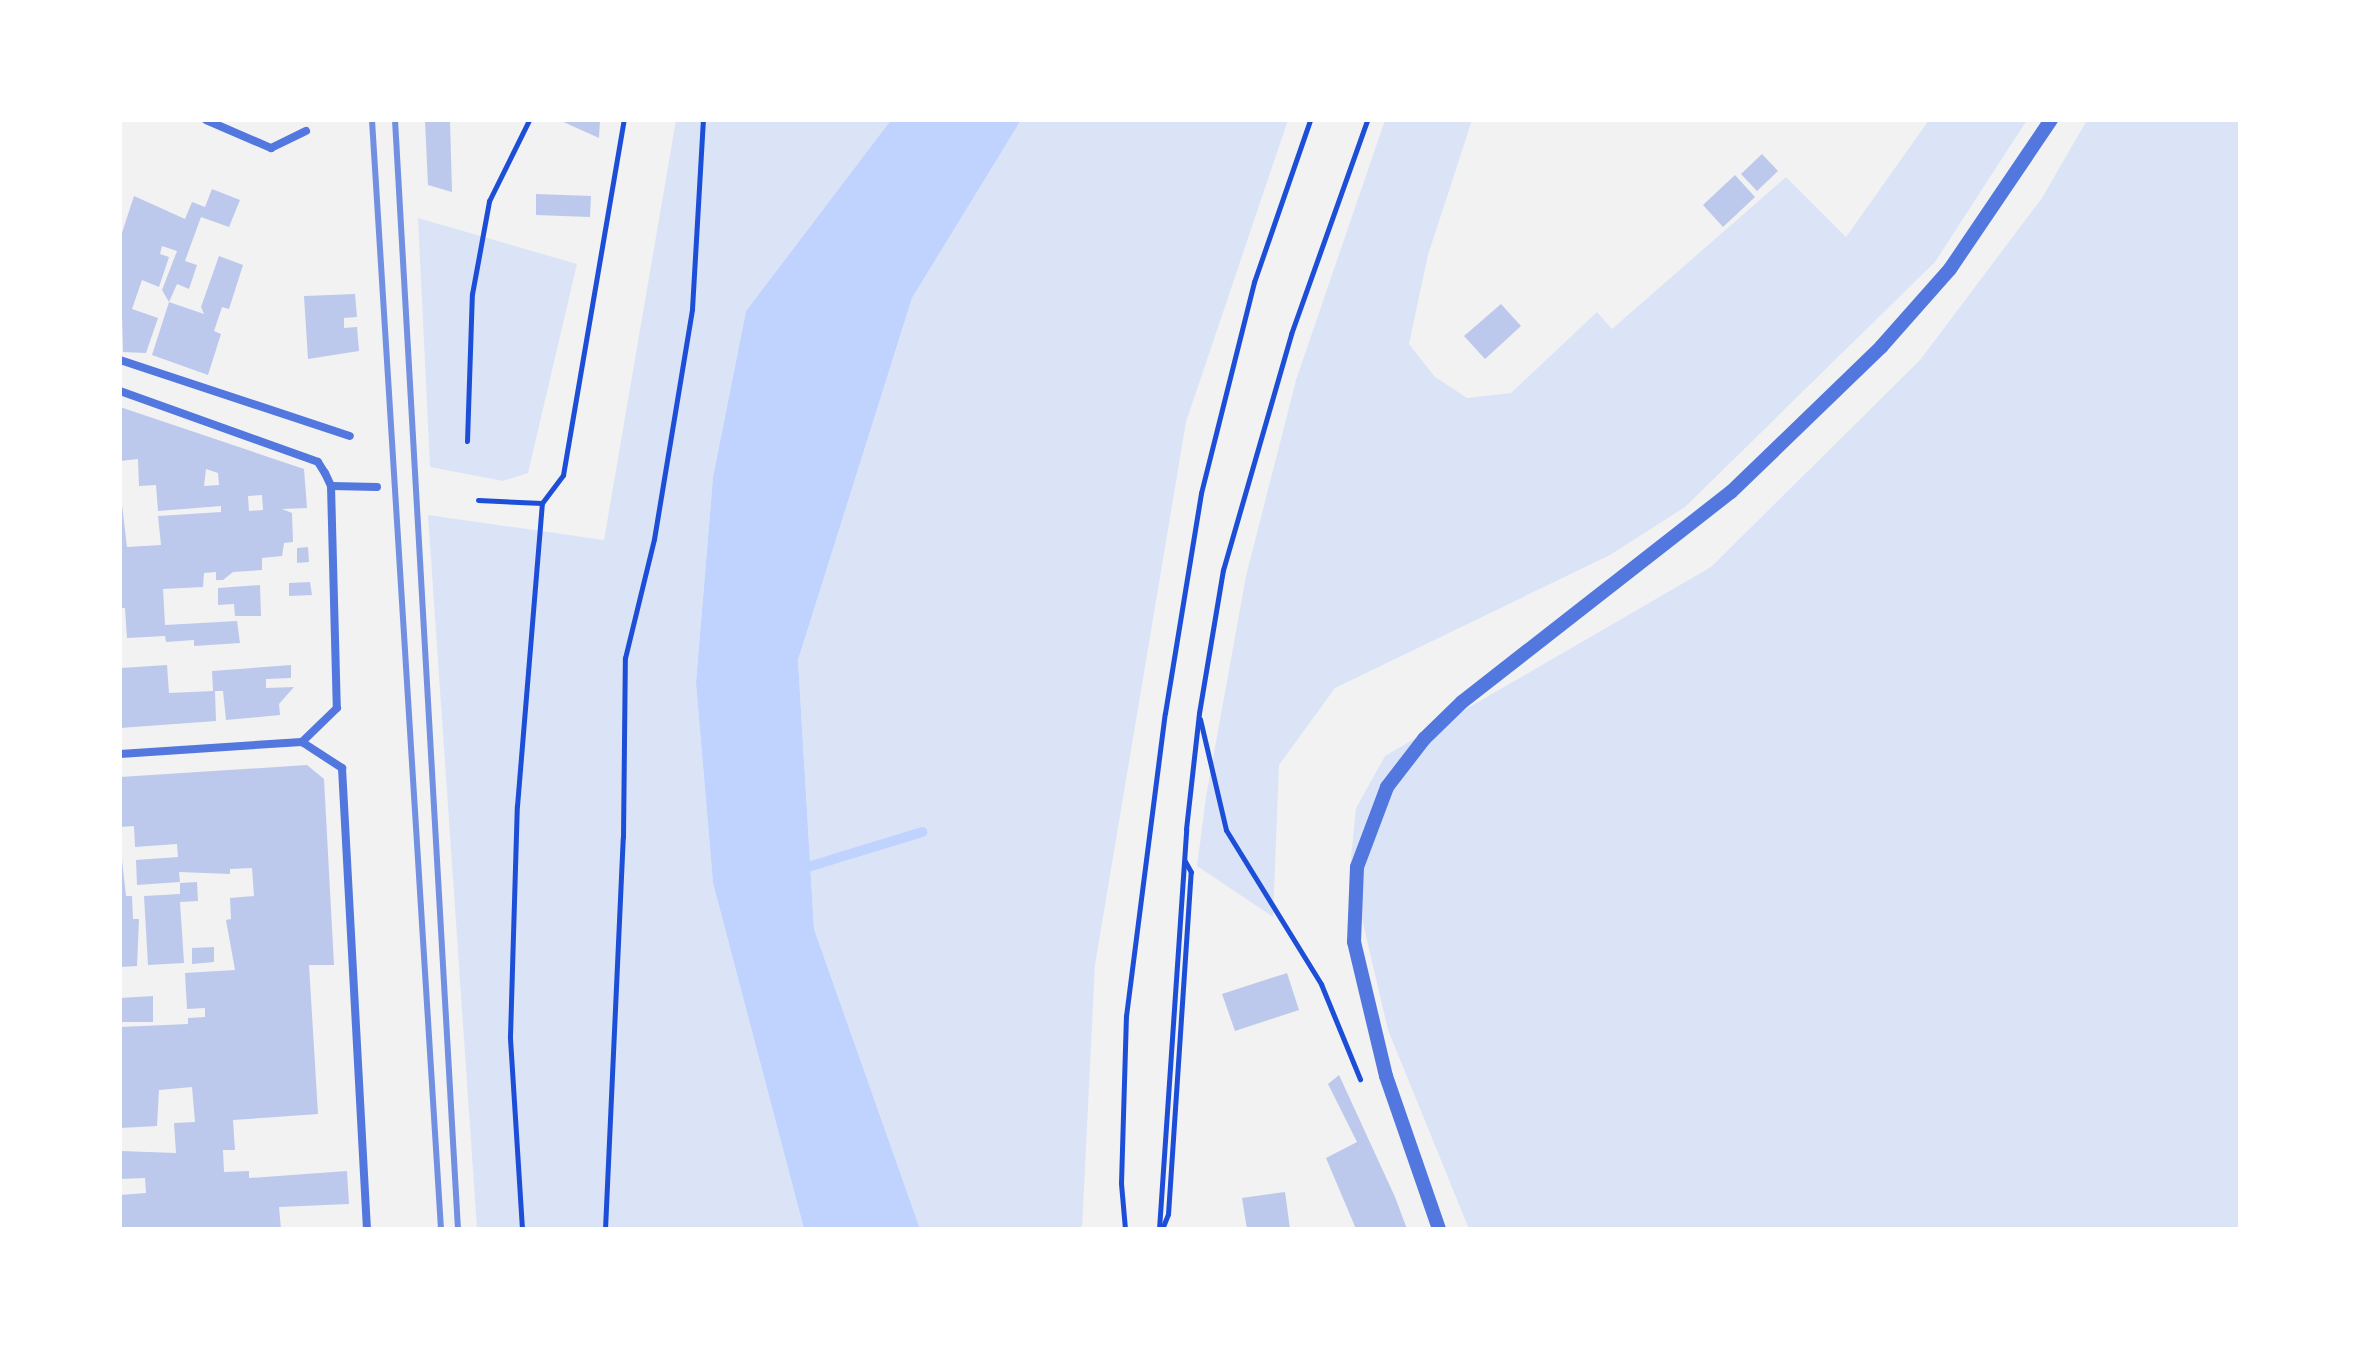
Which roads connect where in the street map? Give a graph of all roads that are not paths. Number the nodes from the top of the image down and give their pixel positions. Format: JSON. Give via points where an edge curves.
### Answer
{"nodes":[{"id":1,"x":206,"y":120,"type":"edge"},
{"id":2,"x":2051,"y":120,"type":"edge"},
{"id":3,"x":306,"y":131,"type":"dead end"},
{"id":4,"x":120,"y":360,"type":"edge"},
{"id":5,"x":120,"y":391,"type":"edge"},
{"id":6,"x":350,"y":436,"type":"dead end"},
{"id":7,"x":331,"y":486,"type":"junction"},
{"id":8,"x":377,"y":487,"type":"dead end"},
{"id":9,"x":302,"y":742,"type":"junction"},
{"id":10,"x":120,"y":754,"type":"edge"},
{"id":11,"x":367,"y":1229,"type":"edge"},
{"id":12,"x":1439,"y":1229,"type":"edge"}],
"edges":[{"from":1,"to":3,"type":"street","via":[[271,148]]},
{"from":2,"to":12,"type":"street","via":[[1950,269],[1881,347],[1731,492],[1462,702],[1424,739],[1387,787],[1357,867],[1354,942],[1386,1076]]},
{"from":4,"to":6,"type":"street"},
{"from":5,"to":7,"type":"street","via":[[318,462]]},
{"from":7,"to":8,"type":"street"},
{"from":7,"to":9,"type":"street","via":[[337,708]]},
{"from":9,"to":10,"type":"street"},
{"from":9,"to":11,"type":"street","via":[[342,768]]}]}
